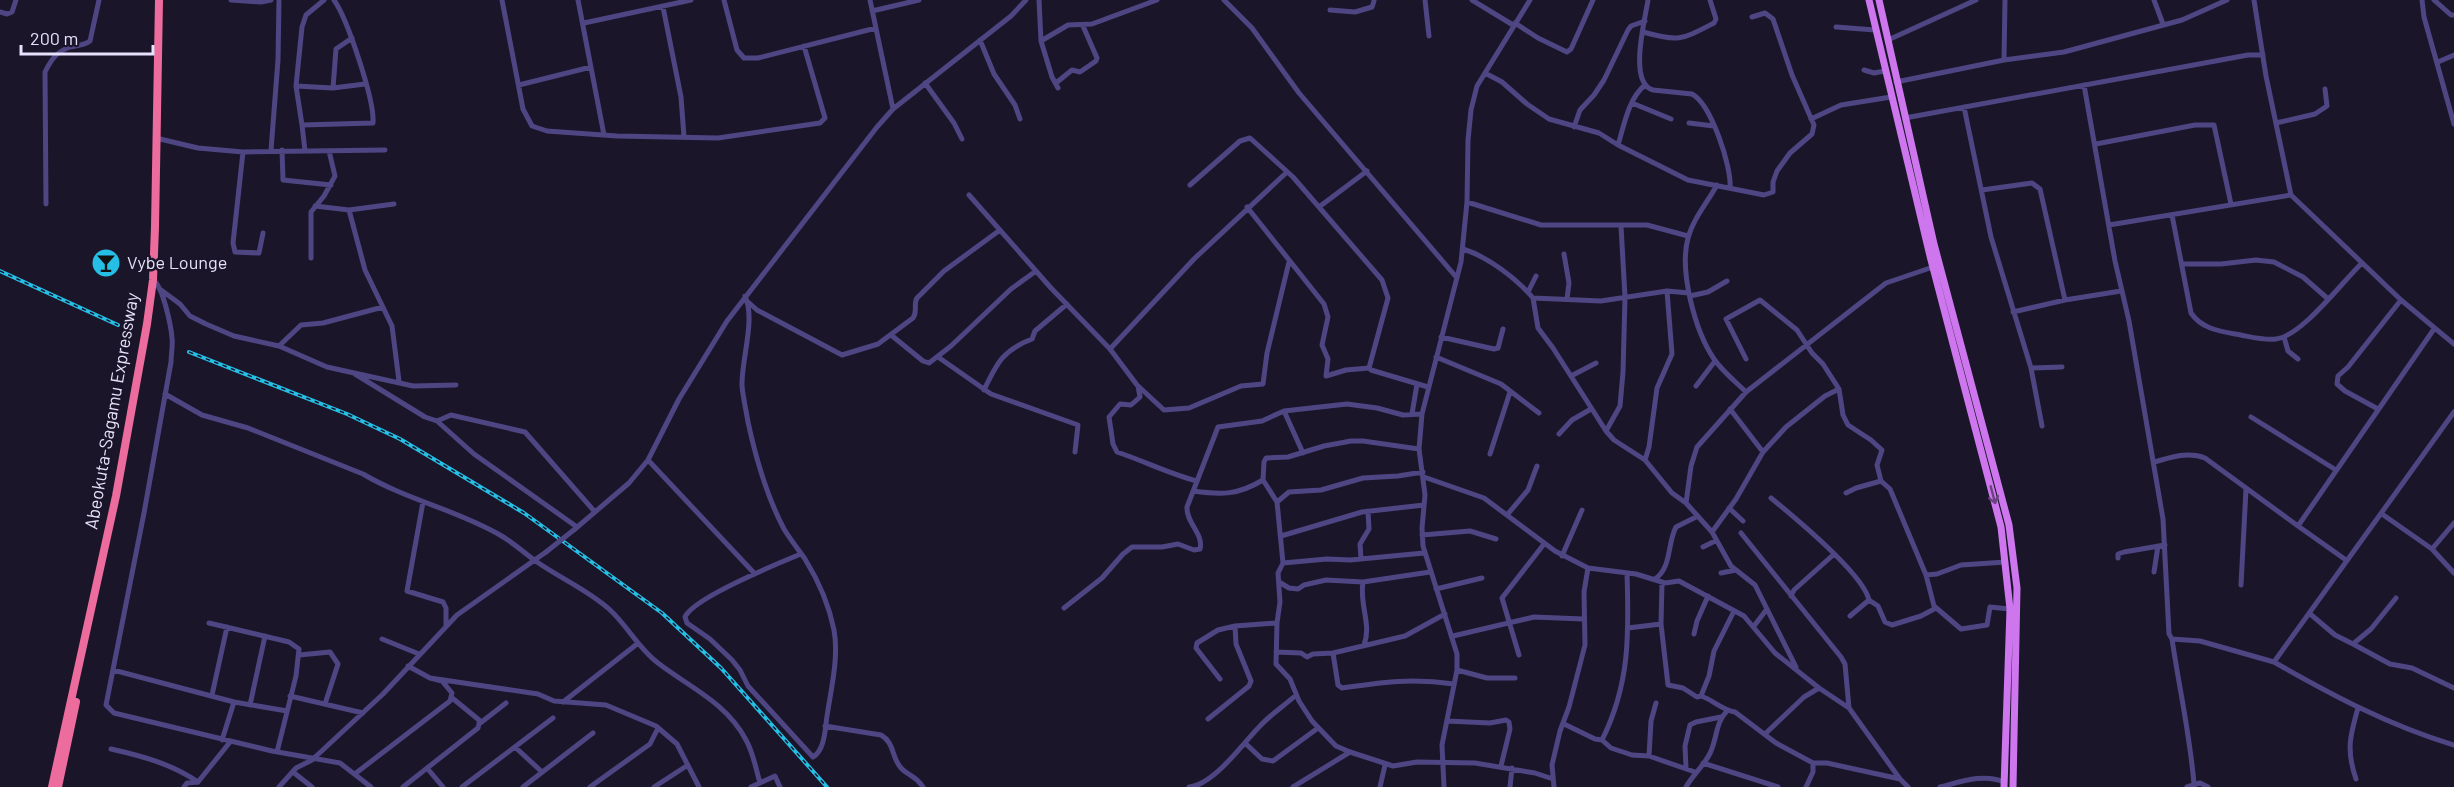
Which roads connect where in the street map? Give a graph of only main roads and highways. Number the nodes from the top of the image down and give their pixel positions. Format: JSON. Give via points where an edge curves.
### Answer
{"nodes":[{"id":1,"x":159,"y":0,"type":"edge"},
{"id":2,"x":165,"y":0,"type":"edge"},
{"id":3,"x":1869,"y":0,"type":"edge"},
{"id":4,"x":1879,"y":0,"type":"edge"},
{"id":5,"x":1901,"y":119,"type":"junction"},
{"id":6,"x":157,"y":284,"type":"junction"},
{"id":7,"x":2013,"y":595,"type":"junction"},
{"id":8,"x":2004,"y":785,"type":"edge"},
{"id":9,"x":52,"y":787,"type":"edge"},
{"id":10,"x":58,"y":787,"type":"edge"},
{"id":11,"x":2013,"y":787,"type":"edge"}],
"edges":[{"from":1,"to":6,"type":"highway","name":"Abeokuta-Sagamu Expressway"},
{"from":2,"to":6,"type":"highway","name":"Abeokuta-Sagamu Expressway"},
{"from":3,"to":5,"type":"main road","via":[[1891,97]]},
{"from":4,"to":5,"type":"main road"},
{"from":5,"to":7,"type":"main road","one_way":true,"via":[[1933,267],[2001,526]]},
{"from":5,"to":7,"type":"main road","via":[[2009,525]]},
{"from":6,"to":9,"type":"highway","name":"Abeokuta-Sagamu Expressway"},
{"from":6,"to":10,"type":"highway","name":"Abeokuta-Sagamu Expressway","via":[[146,369]]},
{"from":7,"to":8,"type":"main road"},
{"from":7,"to":11,"type":"main road"}]}
